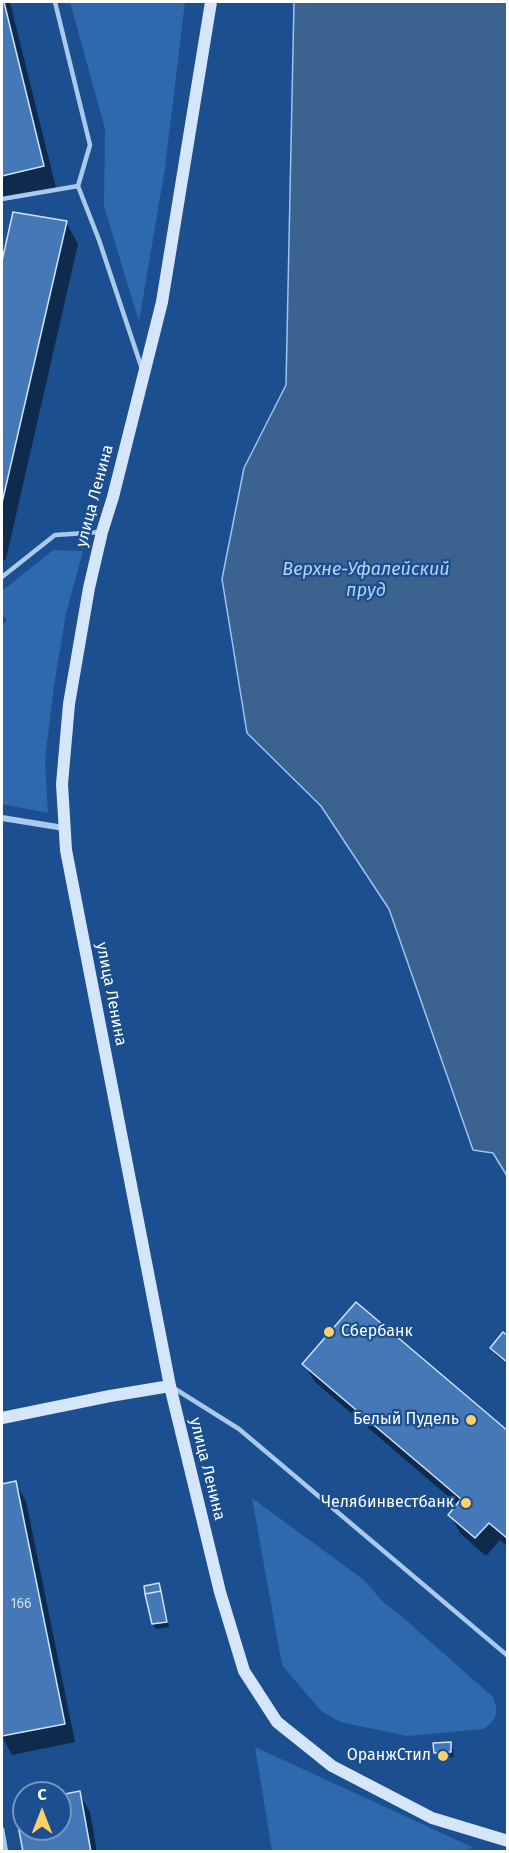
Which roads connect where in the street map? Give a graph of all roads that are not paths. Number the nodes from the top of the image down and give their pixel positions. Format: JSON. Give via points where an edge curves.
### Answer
{"nodes":[{"id":1,"x":54,"y":2,"type":"edge"},
{"id":2,"x":211,"y":2,"type":"edge"},
{"id":3,"x":78,"y":186,"type":"junction"},
{"id":4,"x":2,"y":199,"type":"edge"},
{"id":5,"x":143,"y":374,"type":"junction"},
{"id":6,"x":102,"y":532,"type":"junction"},
{"id":7,"x":2,"y":577,"type":"edge"},
{"id":8,"x":2,"y":818,"type":"edge"},
{"id":9,"x":64,"y":828,"type":"junction"},
{"id":10,"x":170,"y":1386,"type":"junction"},
{"id":11,"x":2,"y":1418,"type":"edge"},
{"id":12,"x":507,"y":1656,"type":"edge"},
{"id":13,"x":2,"y":1829,"type":"edge"},
{"id":14,"x":507,"y":1841,"type":"edge"},
{"id":15,"x":6,"y":1851,"type":"edge"}],
"edges":[{"from":1,"to":3,"type":"lane","via":[[90,145]]},
{"from":2,"to":5,"type":"main road","name":"улица Ленина","via":[[162,302]]},
{"from":3,"to":4,"type":"lane"},
{"from":3,"to":5,"type":"lane"},
{"from":5,"to":6,"type":"main road","name":"улица Ленина"},
{"from":6,"to":7,"type":"lane","via":[[55,535]]},
{"from":6,"to":9,"type":"main road","name":"улица Ленина","via":[[69,704],[62,784]]},
{"from":8,"to":9,"type":"street"},
{"from":9,"to":10,"type":"main road","name":"улица Ленина"},
{"from":10,"to":11,"type":"main road"},
{"from":10,"to":12,"type":"lane","via":[[239,1429]]},
{"from":10,"to":14,"type":"main road","name":"улица Ленина","via":[[220,1592],[244,1671],[277,1722],[332,1766],[432,1818]]},
{"from":13,"to":15,"type":"lane"}]}
